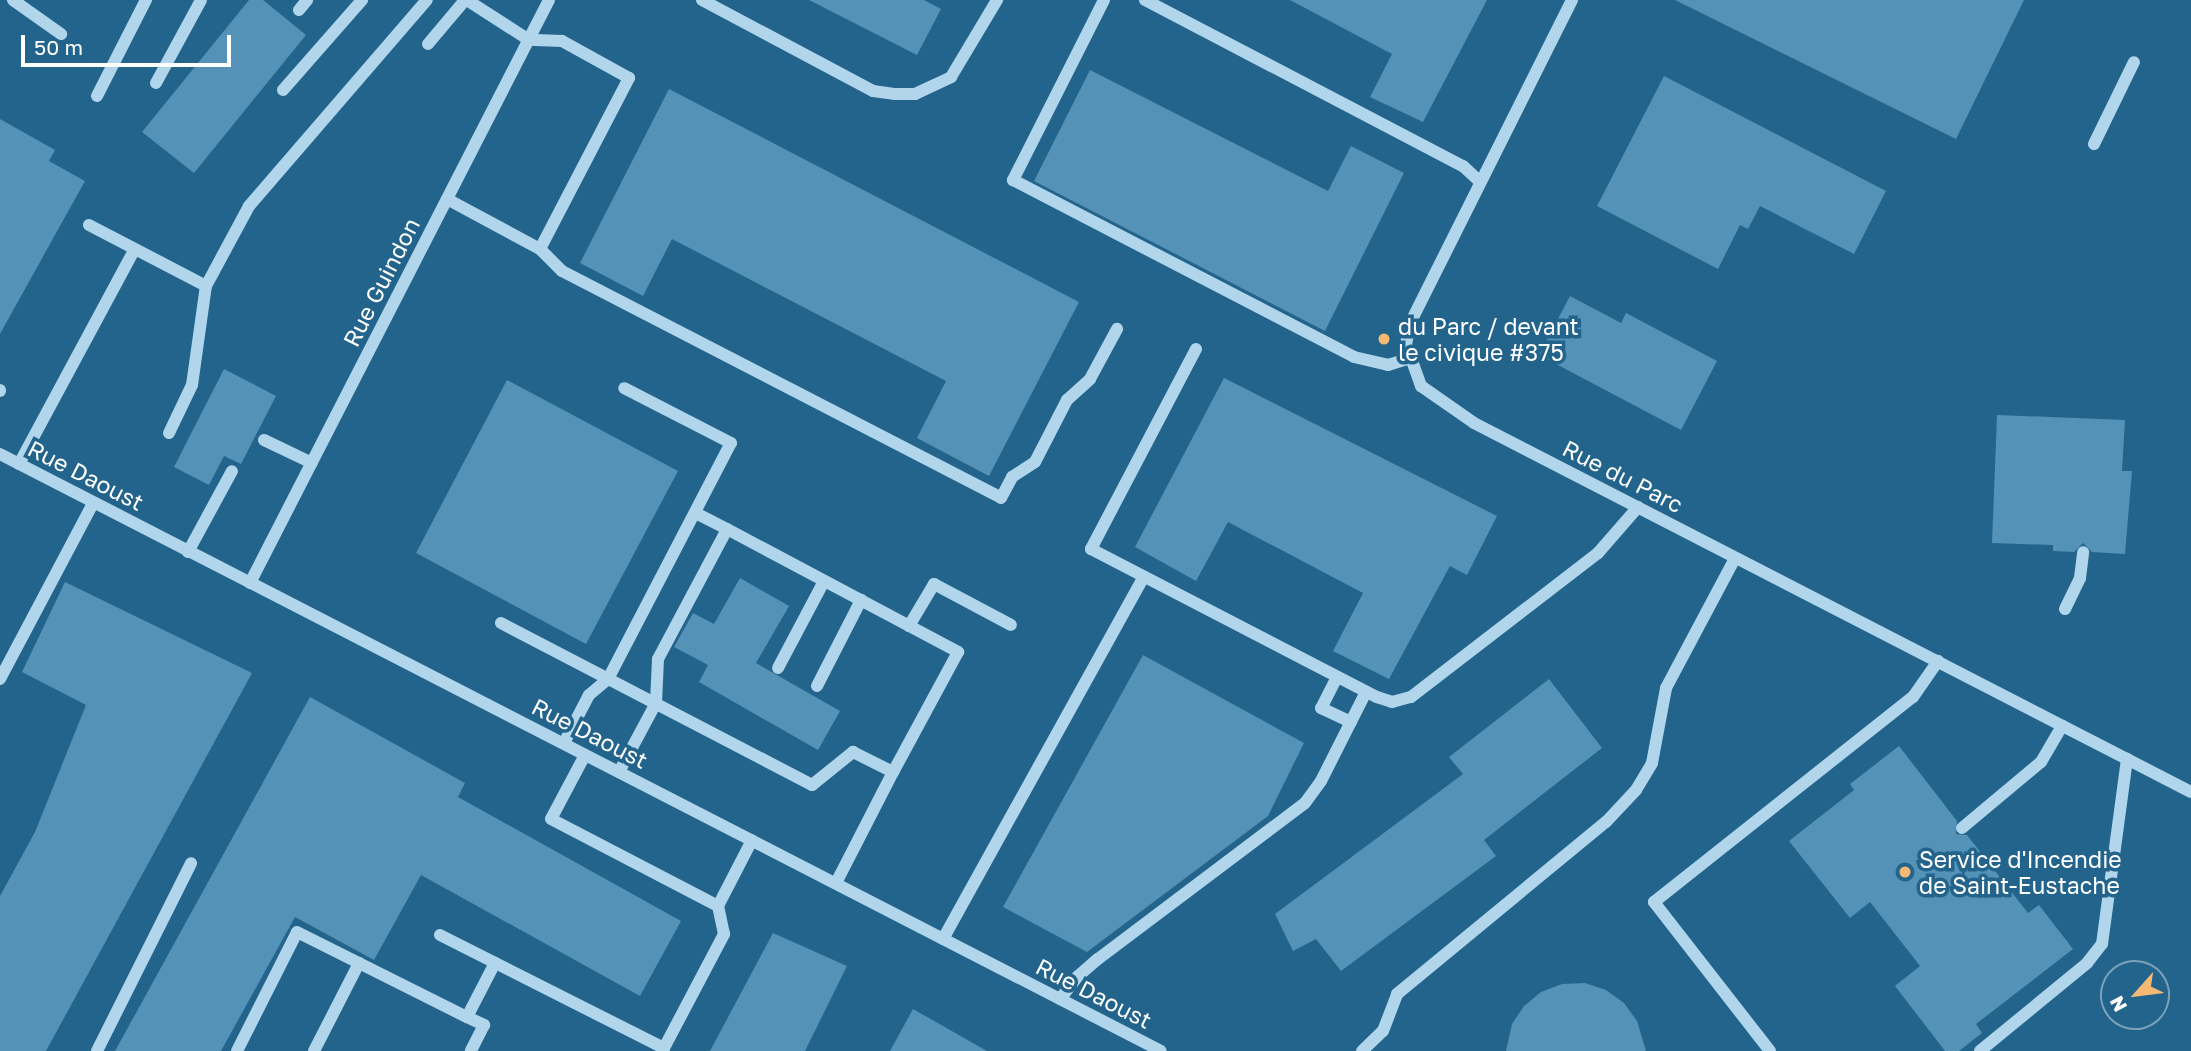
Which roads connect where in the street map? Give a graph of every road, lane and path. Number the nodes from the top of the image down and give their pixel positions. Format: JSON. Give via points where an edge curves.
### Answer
{"nodes":[{"id":1,"x":13,"y":0,"type":"edge"},
{"id":2,"x":146,"y":0,"type":"edge"},
{"id":3,"x":201,"y":0,"type":"edge"},
{"id":4,"x":362,"y":0,"type":"edge"},
{"id":5,"x":427,"y":0,"type":"edge"},
{"id":6,"x":466,"y":0,"type":"edge"},
{"id":7,"x":549,"y":0,"type":"edge"},
{"id":8,"x":702,"y":0,"type":"edge"},
{"id":9,"x":997,"y":0,"type":"edge"},
{"id":10,"x":1104,"y":0,"type":"edge"},
{"id":11,"x":1145,"y":0,"type":"edge"},
{"id":12,"x":1572,"y":0,"type":"edge"},
{"id":13,"x":61,"y":34,"type":"dead end"},
{"id":14,"x":529,"y":40,"type":"junction"},
{"id":15,"x":428,"y":44,"type":"dead end"},
{"id":16,"x":2134,"y":62,"type":"dead end"},
{"id":17,"x":156,"y":83,"type":"dead end"},
{"id":18,"x":283,"y":90,"type":"dead end"},
{"id":19,"x":97,"y":96,"type":"dead end"},
{"id":20,"x":2094,"y":144,"type":"dead end"},
{"id":21,"x":1480,"y":182,"type":"junction"},
{"id":22,"x":447,"y":199,"type":"junction"},
{"id":23,"x":89,"y":225,"type":"dead end"},
{"id":24,"x":135,"y":249,"type":"junction"},
{"id":25,"x":540,"y":249,"type":"junction"},
{"id":26,"x":206,"y":286,"type":"junction"},
{"id":27,"x":1116,"y":329,"type":"dead end"},
{"id":28,"x":1196,"y":349,"type":"dead end"},
{"id":29,"x":1408,"y":359,"type":"junction"},
{"id":30,"x":624,"y":388,"type":"dead end"},
{"id":31,"x":169,"y":433,"type":"dead end"},
{"id":32,"x":264,"y":440,"type":"dead end"},
{"id":33,"x":0,"y":454,"type":"edge"},
{"id":34,"x":312,"y":463,"type":"junction"},
{"id":35,"x":19,"y":464,"type":"junction"},
{"id":36,"x":232,"y":471,"type":"dead end"},
{"id":37,"x":93,"y":503,"type":"junction"},
{"id":38,"x":1638,"y":507,"type":"junction"},
{"id":39,"x":696,"y":513,"type":"junction"},
{"id":40,"x":727,"y":529,"type":"junction"},
{"id":41,"x":188,"y":552,"type":"junction"},
{"id":42,"x":2083,"y":552,"type":"dead end"},
{"id":43,"x":1735,"y":558,"type":"junction"},
{"id":44,"x":1144,"y":576,"type":"junction"},
{"id":45,"x":824,"y":581,"type":"junction"},
{"id":46,"x":250,"y":583,"type":"junction"},
{"id":47,"x":861,"y":600,"type":"junction"},
{"id":48,"x":2065,"y":609,"type":"dead end"},
{"id":49,"x":501,"y":623,"type":"dead end"},
{"id":50,"x":1011,"y":625,"type":"dead end"},
{"id":51,"x":909,"y":626,"type":"junction"},
{"id":52,"x":1938,"y":662,"type":"junction"},
{"id":53,"x":778,"y":668,"type":"dead end"},
{"id":54,"x":1337,"y":677,"type":"junction"},
{"id":55,"x":608,"y":679,"type":"junction"},
{"id":56,"x":0,"y":680,"type":"edge"},
{"id":57,"x":817,"y":686,"type":"dead end"},
{"id":58,"x":1366,"y":692,"type":"junction"},
{"id":59,"x":656,"y":703,"type":"junction"},
{"id":60,"x":1351,"y":722,"type":"junction"},
{"id":61,"x":2062,"y":726,"type":"junction"},
{"id":62,"x":564,"y":743,"type":"junction"},
{"id":63,"x":585,"y":755,"type":"junction"},
{"id":64,"x":2127,"y":759,"type":"junction"},
{"id":65,"x":618,"y":772,"type":"junction"},
{"id":66,"x":894,"y":772,"type":"junction"},
{"id":67,"x":2191,"y":792,"type":"edge"},
{"id":68,"x":1962,"y":828,"type":"dead end"},
{"id":69,"x":752,"y":840,"type":"junction"},
{"id":70,"x":191,"y":863,"type":"dead end"},
{"id":71,"x":836,"y":884,"type":"junction"},
{"id":72,"x":718,"y":906,"type":"junction"},
{"id":73,"x":440,"y":935,"type":"dead end"},
{"id":74,"x":943,"y":939,"type":"junction"},
{"id":75,"x":359,"y":963,"type":"junction"},
{"id":76,"x":495,"y":963,"type":"junction"},
{"id":77,"x":1060,"y":999,"type":"junction"},
{"id":78,"x":467,"y":1017,"type":"junction"},
{"id":79,"x":97,"y":1051,"type":"edge"},
{"id":80,"x":237,"y":1051,"type":"edge"},
{"id":81,"x":314,"y":1051,"type":"edge"},
{"id":82,"x":471,"y":1051,"type":"edge"},
{"id":83,"x":1161,"y":1051,"type":"edge"},
{"id":84,"x":1362,"y":1051,"type":"edge"},
{"id":85,"x":1770,"y":1051,"type":"edge"},
{"id":86,"x":1980,"y":1051,"type":"edge"}],
"edges":[{"from":1,"to":13,"type":"street"},
{"from":2,"to":19,"type":"street"},
{"from":3,"to":17,"type":"street"},
{"from":4,"to":18,"type":"street"},
{"from":5,"to":26,"type":"street","via":[[249,206]]},
{"from":6,"to":14,"type":"street"},
{"from":6,"to":15,"type":"street"},
{"from":7,"to":14,"type":"street","name":"Rue Guindon"},
{"from":8,"to":9,"type":"street","via":[[873,91],[894,94],[915,94],[951,76]]},
{"from":10,"to":29,"type":"street","via":[[1013,180],[1354,357],[1381,365]]},
{"from":11,"to":21,"type":"street","via":[[1463,166]]},
{"from":12,"to":21,"type":"street"},
{"from":14,"to":22,"type":"street","name":"Rue Guindon"},
{"from":14,"to":25,"type":"street","via":[[562,41],[629,78]]},
{"from":16,"to":20,"type":"street"},
{"from":21,"to":29,"type":"street","via":[[1411,321]]},
{"from":22,"to":25,"type":"street"},
{"from":22,"to":34,"type":"street","name":"Rue Guindon"},
{"from":23,"to":24,"type":"street"},
{"from":24,"to":26,"type":"street"},
{"from":24,"to":35,"type":"street"},
{"from":25,"to":27,"type":"street","via":[[562,271],[1001,498],[1012,477],[1035,462],[1068,400],[1090,379]]},
{"from":26,"to":31,"type":"street","via":[[192,385]]},
{"from":28,"to":44,"type":"street","via":[[1091,549]]},
{"from":29,"to":38,"type":"street","name":"Rue du Parc","via":[[1421,386],[1451,411]]},
{"from":30,"to":39,"type":"street","via":[[732,443]]},
{"from":32,"to":34,"type":"street"},
{"from":33,"to":35,"type":"street","name":"Rue Daoust"},
{"from":34,"to":46,"type":"street","name":"Rue Guindon"},
{"from":35,"to":37,"type":"street","name":"Rue Daoust"},
{"from":36,"to":41,"type":"street"},
{"from":37,"to":41,"type":"street","name":"Rue Daoust"},
{"from":37,"to":56,"type":"street"},
{"from":38,"to":43,"type":"street","name":"Rue du Parc"},
{"from":38,"to":58,"type":"street","via":[[1598,553],[1411,697],[1391,702]]},
{"from":39,"to":40,"type":"street"},
{"from":39,"to":55,"type":"street"},
{"from":40,"to":45,"type":"street"},
{"from":40,"to":59,"type":"street","via":[[657,659]]},
{"from":41,"to":46,"type":"street","name":"Rue Daoust"},
{"from":42,"to":48,"type":"street","via":[[2080,578]]},
{"from":43,"to":52,"type":"street","name":"Rue du Parc"},
{"from":43,"to":84,"type":"street","via":[[1665,688],[1656,752],[1641,784],[1606,822],[1397,994],[1383,1031]]},
{"from":44,"to":54,"type":"street"},
{"from":44,"to":74,"type":"street"},
{"from":45,"to":47,"type":"street"},
{"from":45,"to":53,"type":"street"},
{"from":46,"to":62,"type":"street","name":"Rue Daoust"},
{"from":47,"to":51,"type":"street"},
{"from":47,"to":57,"type":"street"},
{"from":49,"to":55,"type":"street"},
{"from":50,"to":51,"type":"street","via":[[934,584]]},
{"from":51,"to":66,"type":"street","via":[[958,652]]},
{"from":52,"to":61,"type":"street","name":"Rue du Parc"},
{"from":52,"to":85,"type":"street","via":[[1913,696],[1654,902]]},
{"from":54,"to":58,"type":"street"},
{"from":54,"to":60,"type":"street","via":[[1321,708]]},
{"from":55,"to":59,"type":"street"},
{"from":55,"to":62,"type":"street","via":[[589,695]]},
{"from":58,"to":60,"type":"street"},
{"from":59,"to":65,"type":"street"},
{"from":59,"to":66,"type":"street","via":[[812,785],[853,752]]},
{"from":60,"to":77,"type":"street","via":[[1305,803],[1087,968]]},
{"from":61,"to":64,"type":"street","name":"Rue du Parc"},
{"from":61,"to":68,"type":"street","via":[[2029,774]]},
{"from":62,"to":63,"type":"street","name":"Rue Daoust"},
{"from":63,"to":65,"type":"street","name":"Rue Daoust"},
{"from":63,"to":72,"type":"street","via":[[551,819]]},
{"from":64,"to":67,"type":"street","name":"Rue du Parc"},
{"from":64,"to":86,"type":"street","via":[[2107,911],[2096,953]]},
{"from":65,"to":69,"type":"street","name":"Rue Daoust"},
{"from":66,"to":71,"type":"street"},
{"from":69,"to":71,"type":"street","name":"Rue Daoust"},
{"from":69,"to":72,"type":"street"},
{"from":70,"to":79,"type":"street"},
{"from":71,"to":74,"type":"street","name":"Rue Daoust"},
{"from":72,"to":76,"type":"street","via":[[724,934],[664,1048]]},
{"from":73,"to":76,"type":"street"},
{"from":74,"to":77,"type":"street","name":"Rue Daoust"},
{"from":75,"to":78,"type":"street"},
{"from":75,"to":80,"type":"street","via":[[297,932]]},
{"from":75,"to":81,"type":"street"},
{"from":76,"to":78,"type":"street"},
{"from":77,"to":83,"type":"street","name":"Rue Daoust"},
{"from":78,"to":82,"type":"street","via":[[484,1026]]}]}
